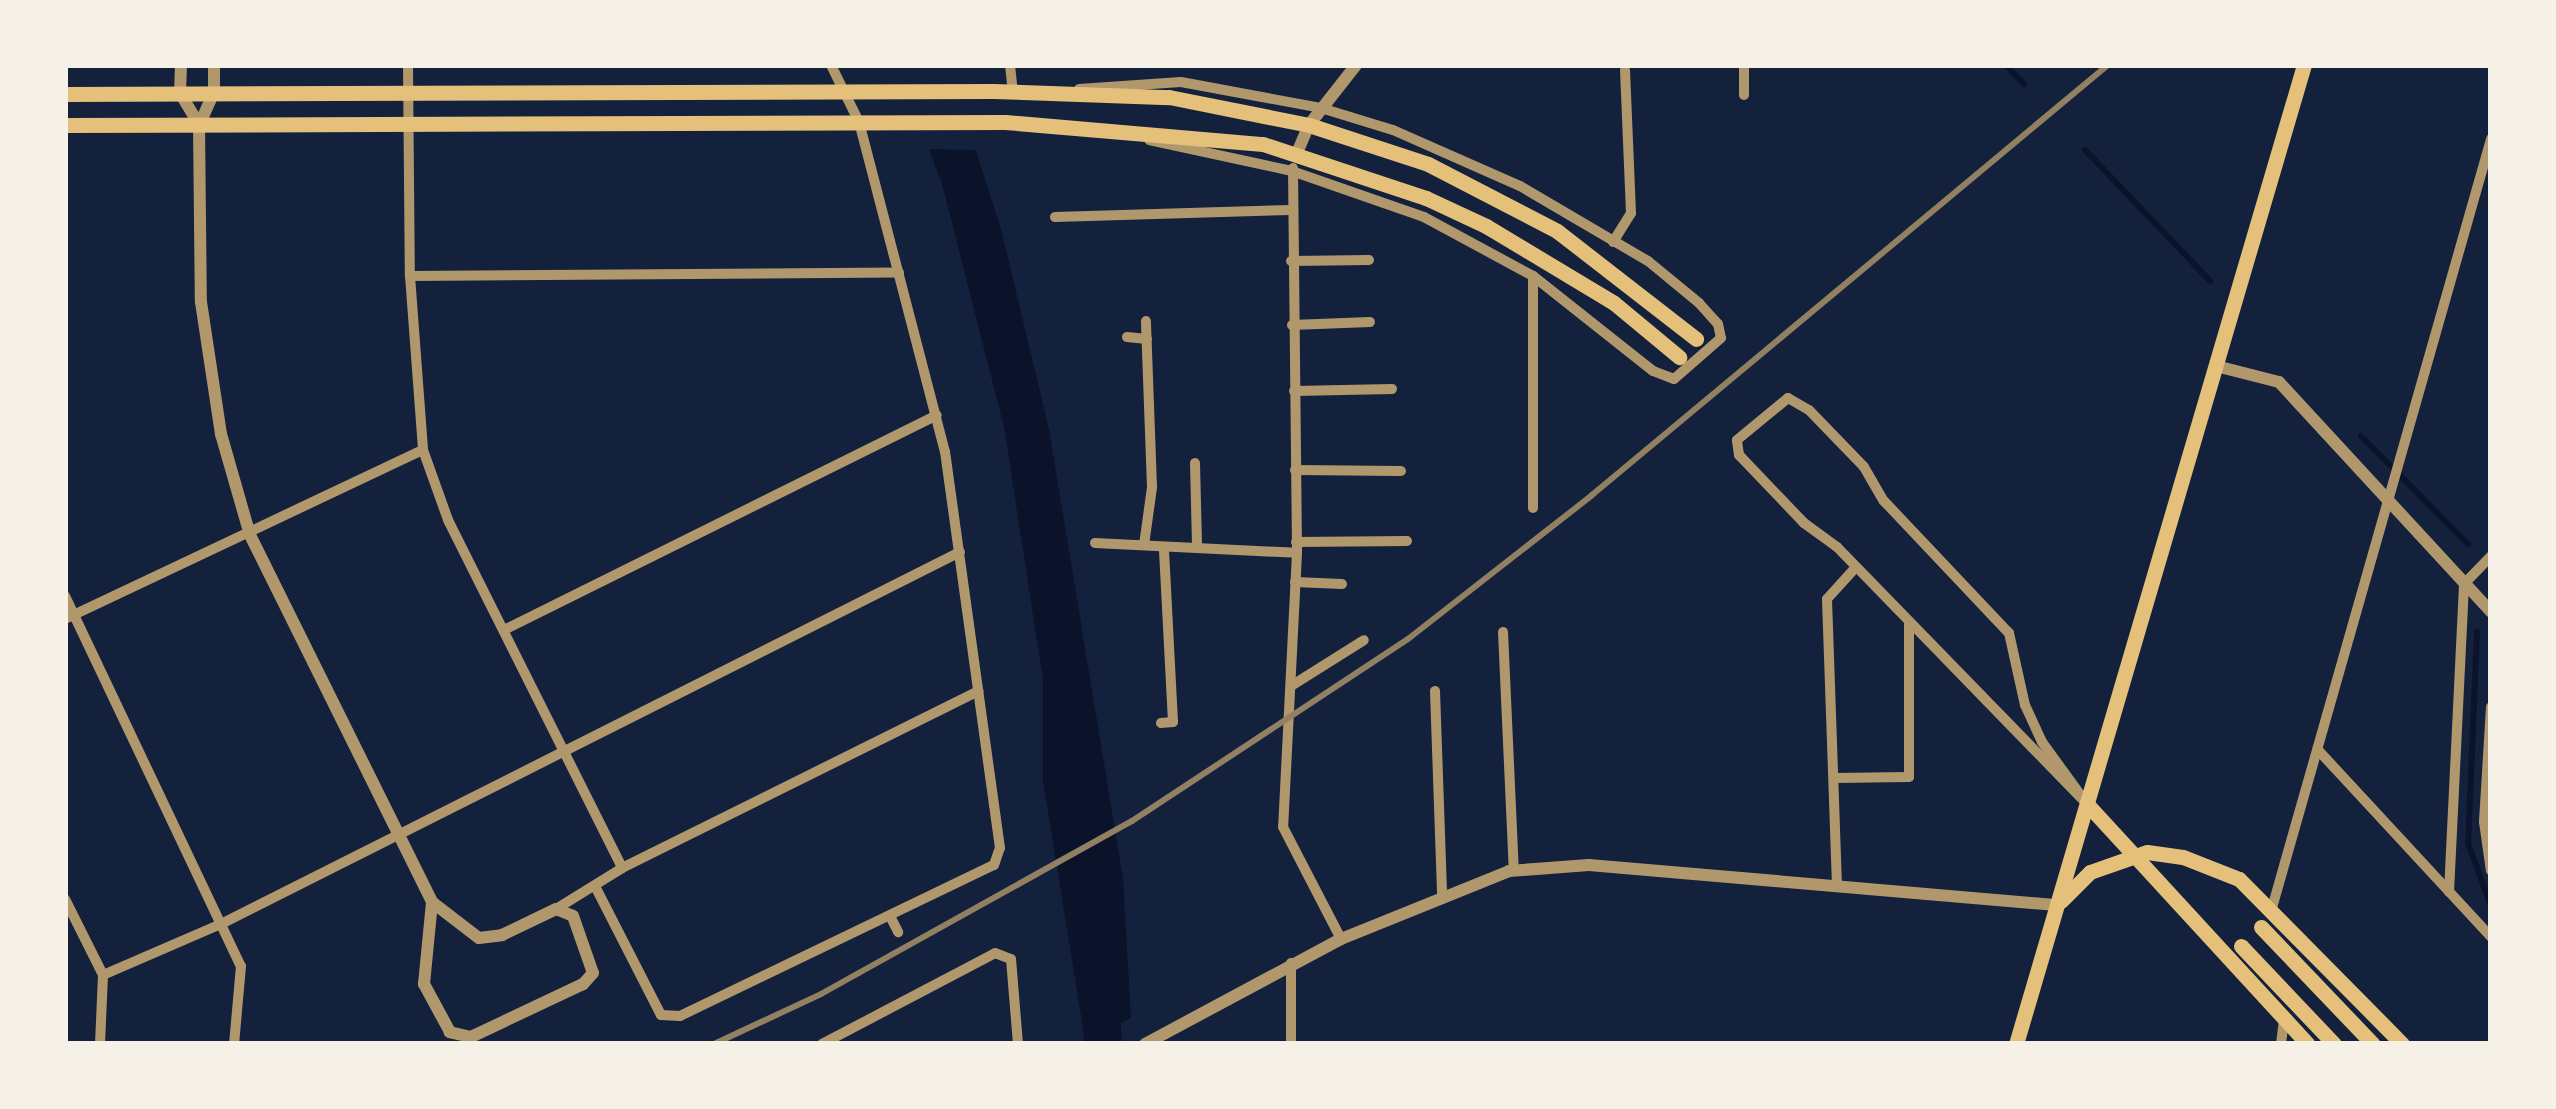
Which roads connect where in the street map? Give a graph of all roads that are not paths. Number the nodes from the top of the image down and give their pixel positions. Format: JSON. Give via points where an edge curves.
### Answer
{"nodes":[{"id":1,"x":181,"y":65,"type":"edge"},
{"id":2,"x":214,"y":65,"type":"edge"},
{"id":3,"x":408,"y":65,"type":"edge"},
{"id":4,"x":831,"y":65,"type":"edge"},
{"id":5,"x":1010,"y":65,"type":"edge"},
{"id":6,"x":1356,"y":65,"type":"edge"},
{"id":7,"x":1744,"y":65,"type":"edge"},
{"id":8,"x":2304,"y":65,"type":"edge"},
{"id":9,"x":1624,"y":70,"type":"dead end"},
{"id":10,"x":408,"y":91,"type":"junction"},
{"id":11,"x":180,"y":92,"type":"junction"},
{"id":12,"x":214,"y":92,"type":"junction"},
{"id":13,"x":842,"y":92,"type":"junction"},
{"id":14,"x":1012,"y":92,"type":"junction"},
{"id":15,"x":1059,"y":93,"type":"junction"},
{"id":16,"x":65,"y":94,"type":"edge"},
{"id":17,"x":1744,"y":95,"type":"dead end"},
{"id":18,"x":1322,"y":108,"type":"junction"},
{"id":19,"x":859,"y":122,"type":"junction"},
{"id":20,"x":1066,"y":123,"type":"junction"},
{"id":21,"x":65,"y":124,"type":"edge"},
{"id":22,"x":199,"y":125,"type":"junction"},
{"id":23,"x":1309,"y":125,"type":"junction"},
{"id":24,"x":408,"y":127,"type":"junction"},
{"id":25,"x":2491,"y":139,"type":"edge"},
{"id":26,"x":1298,"y":153,"type":"junction"},
{"id":27,"x":1292,"y":170,"type":"junction"},
{"id":28,"x":1290,"y":210,"type":"junction"},
{"id":29,"x":1056,"y":218,"type":"dead end"},
{"id":30,"x":1613,"y":242,"type":"junction"},
{"id":31,"x":1369,"y":260,"type":"dead end"},
{"id":32,"x":1291,"y":261,"type":"junction"},
{"id":33,"x":899,"y":273,"type":"junction"},
{"id":34,"x":410,"y":276,"type":"junction"},
{"id":35,"x":1533,"y":276,"type":"junction"},
{"id":36,"x":1146,"y":321,"type":"dead end"},
{"id":37,"x":1370,"y":322,"type":"dead end"},
{"id":38,"x":1292,"y":324,"type":"junction"},
{"id":39,"x":1127,"y":337,"type":"dead end"},
{"id":40,"x":1696,"y":338,"type":"dead end"},
{"id":41,"x":1148,"y":340,"type":"junction"},
{"id":42,"x":1680,"y":357,"type":"dead end"},
{"id":43,"x":2216,"y":366,"type":"junction"},
{"id":44,"x":1392,"y":389,"type":"dead end"},
{"id":45,"x":1294,"y":391,"type":"junction"},
{"id":46,"x":937,"y":414,"type":"junction"},
{"id":47,"x":423,"y":450,"type":"junction"},
{"id":48,"x":1194,"y":463,"type":"dead end"},
{"id":49,"x":1295,"y":470,"type":"junction"},
{"id":50,"x":1401,"y":471,"type":"dead end"},
{"id":51,"x":2390,"y":503,"type":"junction"},
{"id":52,"x":1533,"y":508,"type":"dead end"},
{"id":53,"x":250,"y":536,"type":"junction"},
{"id":54,"x":1407,"y":542,"type":"dead end"},
{"id":55,"x":1096,"y":543,"type":"dead end"},
{"id":56,"x":1144,"y":545,"type":"junction"},
{"id":57,"x":1197,"y":547,"type":"junction"},
{"id":58,"x":1164,"y":548,"type":"junction"},
{"id":59,"x":1296,"y":548,"type":"junction"},
{"id":60,"x":960,"y":552,"type":"junction"},
{"id":61,"x":2491,"y":556,"type":"edge"},
{"id":62,"x":1856,"y":567,"type":"junction"},
{"id":63,"x":1295,"y":582,"type":"junction"},
{"id":64,"x":1342,"y":584,"type":"dead end"},
{"id":65,"x":2464,"y":584,"type":"junction"},
{"id":66,"x":65,"y":596,"type":"edge"},
{"id":67,"x":2491,"y":612,"type":"edge"},
{"id":68,"x":70,"y":616,"type":"edge"},
{"id":69,"x":1909,"y":622,"type":"junction"},
{"id":70,"x":504,"y":630,"type":"junction"},
{"id":71,"x":1503,"y":632,"type":"dead end"},
{"id":72,"x":1364,"y":640,"type":"dead end"},
{"id":73,"x":1290,"y":686,"type":"junction"},
{"id":74,"x":979,"y":691,"type":"junction"},
{"id":75,"x":1436,"y":691,"type":"dead end"},
{"id":76,"x":2491,"y":707,"type":"edge"},
{"id":77,"x":1161,"y":722,"type":"dead end"},
{"id":78,"x":563,"y":748,"type":"junction"},
{"id":79,"x":2318,"y":750,"type":"junction"},
{"id":80,"x":1834,"y":778,"type":"junction"},
{"id":81,"x":2087,"y":804,"type":"junction"},
{"id":82,"x":397,"y":832,"type":"junction"},
{"id":83,"x":2138,"y":859,"type":"junction"},
{"id":84,"x":622,"y":868,"type":"junction"},
{"id":85,"x":1514,"y":871,"type":"junction"},
{"id":86,"x":2491,"y":871,"type":"edge"},
{"id":87,"x":1837,"y":886,"type":"junction"},
{"id":88,"x":597,"y":890,"type":"junction"},
{"id":89,"x":2450,"y":892,"type":"junction"},
{"id":90,"x":1442,"y":894,"type":"junction"},
{"id":91,"x":65,"y":899,"type":"edge"},
{"id":92,"x":432,"y":902,"type":"junction"},
{"id":93,"x":2057,"y":905,"type":"junction"},
{"id":94,"x":2272,"y":908,"type":"junction"},
{"id":95,"x":556,"y":909,"type":"junction"},
{"id":96,"x":891,"y":918,"type":"junction"},
{"id":97,"x":224,"y":923,"type":"junction"},
{"id":98,"x":2260,"y":927,"type":"dead end"},
{"id":99,"x":898,"y":932,"type":"dead end"},
{"id":100,"x":2491,"y":937,"type":"edge"},
{"id":101,"x":1341,"y":939,"type":"junction"},
{"id":102,"x":2242,"y":946,"type":"dead end"},
{"id":103,"x":1292,"y":963,"type":"junction"},
{"id":104,"x":103,"y":975,"type":"junction"},
{"id":105,"x":2284,"y":1018,"type":"junction"},
{"id":106,"x":450,"y":1038,"type":"edge"},
{"id":107,"x":100,"y":1044,"type":"edge"},
{"id":108,"x":234,"y":1044,"type":"edge"},
{"id":109,"x":822,"y":1044,"type":"edge"},
{"id":110,"x":1018,"y":1044,"type":"edge"},
{"id":111,"x":1144,"y":1044,"type":"edge"},
{"id":112,"x":1292,"y":1044,"type":"edge"},
{"id":113,"x":2016,"y":1044,"type":"edge"},
{"id":114,"x":2281,"y":1044,"type":"edge"},
{"id":115,"x":2308,"y":1044,"type":"edge"},
{"id":116,"x":2334,"y":1044,"type":"edge"},
{"id":117,"x":2373,"y":1044,"type":"edge"},
{"id":118,"x":2402,"y":1044,"type":"edge"}],
"edges":[{"from":1,"to":11,"type":"street"},
{"from":2,"to":12,"type":"street"},
{"from":3,"to":10,"type":"street"},
{"from":4,"to":13,"type":"street"},
{"from":5,"to":14,"type":"street"},
{"from":6,"to":18,"type":"street"},
{"from":7,"to":17,"type":"street"},
{"from":8,"to":43,"type":"main road"},
{"from":9,"to":30,"type":"street","via":[[1632,212]]},
{"from":10,"to":12,"type":"main road"},
{"from":10,"to":13,"type":"main road"},
{"from":10,"to":24,"type":"street"},
{"from":11,"to":12,"type":"main road"},
{"from":11,"to":16,"type":"main road"},
{"from":11,"to":22,"type":"street"},
{"from":12,"to":22,"type":"street"},
{"from":13,"to":14,"type":"main road"},
{"from":13,"to":19,"type":"street"},
{"from":14,"to":15,"type":"main road"},
{"from":15,"to":18,"type":"street","via":[[1119,82],[1180,82]]},
{"from":15,"to":23,"type":"main road","via":[[1169,97]]},
{"from":18,"to":23,"type":"street"},
{"from":18,"to":30,"type":"street","via":[[1392,130],[1520,186]]},
{"from":19,"to":20,"type":"main road"},
{"from":19,"to":24,"type":"main road"},
{"from":19,"to":33,"type":"street"},
{"from":20,"to":26,"type":"main road"},
{"from":20,"to":27,"type":"street"},
{"from":21,"to":22,"type":"main road"},
{"from":22,"to":24,"type":"main road"},
{"from":22,"to":53,"type":"street","via":[[201,302],[221,434]]},
{"from":23,"to":26,"type":"street"},
{"from":23,"to":40,"type":"main road","via":[[1428,164],[1494,196],[1601,262]]},
{"from":24,"to":34,"type":"street"},
{"from":25,"to":51,"type":"street"},
{"from":26,"to":27,"type":"street"},
{"from":26,"to":42,"type":"main road","via":[[1486,226],[1614,303]]},
{"from":27,"to":28,"type":"street"},
{"from":27,"to":35,"type":"street","via":[[1424,217]]},
{"from":28,"to":29,"type":"street"},
{"from":28,"to":32,"type":"street"},
{"from":30,"to":35,"type":"street","via":[[1648,262],[1718,324],[1720,338],[1674,379],[1653,371]]},
{"from":31,"to":32,"type":"street"},
{"from":32,"to":38,"type":"street"},
{"from":33,"to":34,"type":"street"},
{"from":33,"to":46,"type":"street"},
{"from":34,"to":47,"type":"street"},
{"from":35,"to":52,"type":"street"},
{"from":36,"to":41,"type":"street"},
{"from":37,"to":38,"type":"street"},
{"from":38,"to":45,"type":"street"},
{"from":39,"to":41,"type":"street"},
{"from":41,"to":56,"type":"street","via":[[1152,487]]},
{"from":43,"to":51,"type":"street","via":[[2279,382]]},
{"from":43,"to":81,"type":"main road"},
{"from":44,"to":45,"type":"street"},
{"from":45,"to":49,"type":"street"},
{"from":46,"to":60,"type":"street"},
{"from":46,"to":70,"type":"street"},
{"from":47,"to":53,"type":"street"},
{"from":47,"to":70,"type":"street","via":[[448,520]]},
{"from":48,"to":57,"type":"street"},
{"from":49,"to":50,"type":"street"},
{"from":49,"to":59,"type":"street"},
{"from":51,"to":65,"type":"street"},
{"from":51,"to":79,"type":"street"},
{"from":53,"to":68,"type":"street"},
{"from":53,"to":82,"type":"street"},
{"from":54,"to":59,"type":"street"},
{"from":55,"to":56,"type":"street"},
{"from":56,"to":58,"type":"street"},
{"from":57,"to":58,"type":"street"},
{"from":57,"to":59,"type":"street"},
{"from":58,"to":77,"type":"street","via":[[1173,722]]},
{"from":59,"to":63,"type":"street"},
{"from":60,"to":74,"type":"street"},
{"from":60,"to":78,"type":"street"},
{"from":61,"to":65,"type":"street"},
{"from":62,"to":69,"type":"street"},
{"from":62,"to":80,"type":"street","via":[[1827,599]]},
{"from":62,"to":81,"type":"street","via":[[1738,456],[1738,440],[1788,398],[1809,410],[1864,467],[1884,501],[2008,633],[2031,717]]},
{"from":63,"to":64,"type":"street"},
{"from":63,"to":73,"type":"street"},
{"from":65,"to":67,"type":"street"},
{"from":65,"to":89,"type":"street"},
{"from":66,"to":68,"type":"street"},
{"from":68,"to":97,"type":"street"},
{"from":69,"to":80,"type":"street","via":[[1909,777]]},
{"from":69,"to":81,"type":"street"},
{"from":70,"to":78,"type":"street"},
{"from":71,"to":85,"type":"street"},
{"from":72,"to":73,"type":"street"},
{"from":73,"to":101,"type":"street","via":[[1283,826]]},
{"from":74,"to":84,"type":"street"},
{"from":74,"to":96,"type":"street","via":[[1000,848],[994,865]]},
{"from":75,"to":90,"type":"street"},
{"from":76,"to":86,"type":"street","via":[[2484,822]]},
{"from":78,"to":82,"type":"street"},
{"from":78,"to":84,"type":"street"},
{"from":79,"to":89,"type":"street"},
{"from":79,"to":94,"type":"street"},
{"from":80,"to":87,"type":"street"},
{"from":81,"to":83,"type":"main road"},
{"from":81,"to":93,"type":"main road"},
{"from":82,"to":92,"type":"street"},
{"from":82,"to":97,"type":"street"},
{"from":83,"to":93,"type":"main road","via":[[2090,872]]},
{"from":83,"to":94,"type":"main road","via":[[2147,852],[2184,857],[2239,879]]},
{"from":83,"to":105,"type":"main road"},
{"from":84,"to":88,"type":"street"},
{"from":85,"to":87,"type":"street","via":[[1589,866]]},
{"from":85,"to":90,"type":"street"},
{"from":87,"to":93,"type":"street"},
{"from":88,"to":95,"type":"street"},
{"from":88,"to":96,"type":"street","via":[[661,1015],[680,1016]]},
{"from":89,"to":100,"type":"street"},
{"from":90,"to":101,"type":"street"},
{"from":91,"to":104,"type":"street"},
{"from":92,"to":95,"type":"street","via":[[479,938],[502,935]]},
{"from":92,"to":106,"type":"street","via":[[424,984]]},
{"from":93,"to":113,"type":"main road"},
{"from":94,"to":118,"type":"main road"},
{"from":95,"to":106,"type":"street","via":[[573,916],[594,960],[583,984],[471,1037]]},
{"from":96,"to":99,"type":"street"},
{"from":97,"to":104,"type":"street"},
{"from":97,"to":108,"type":"street","via":[[241,966]]},
{"from":98,"to":117,"type":"main road"},
{"from":101,"to":103,"type":"street"},
{"from":102,"to":116,"type":"main road"},
{"from":103,"to":111,"type":"street"},
{"from":103,"to":112,"type":"street"},
{"from":104,"to":107,"type":"street"},
{"from":105,"to":114,"type":"street"},
{"from":105,"to":115,"type":"main road"},
{"from":109,"to":110,"type":"street","via":[[995,953],[1011,959]]}]}
